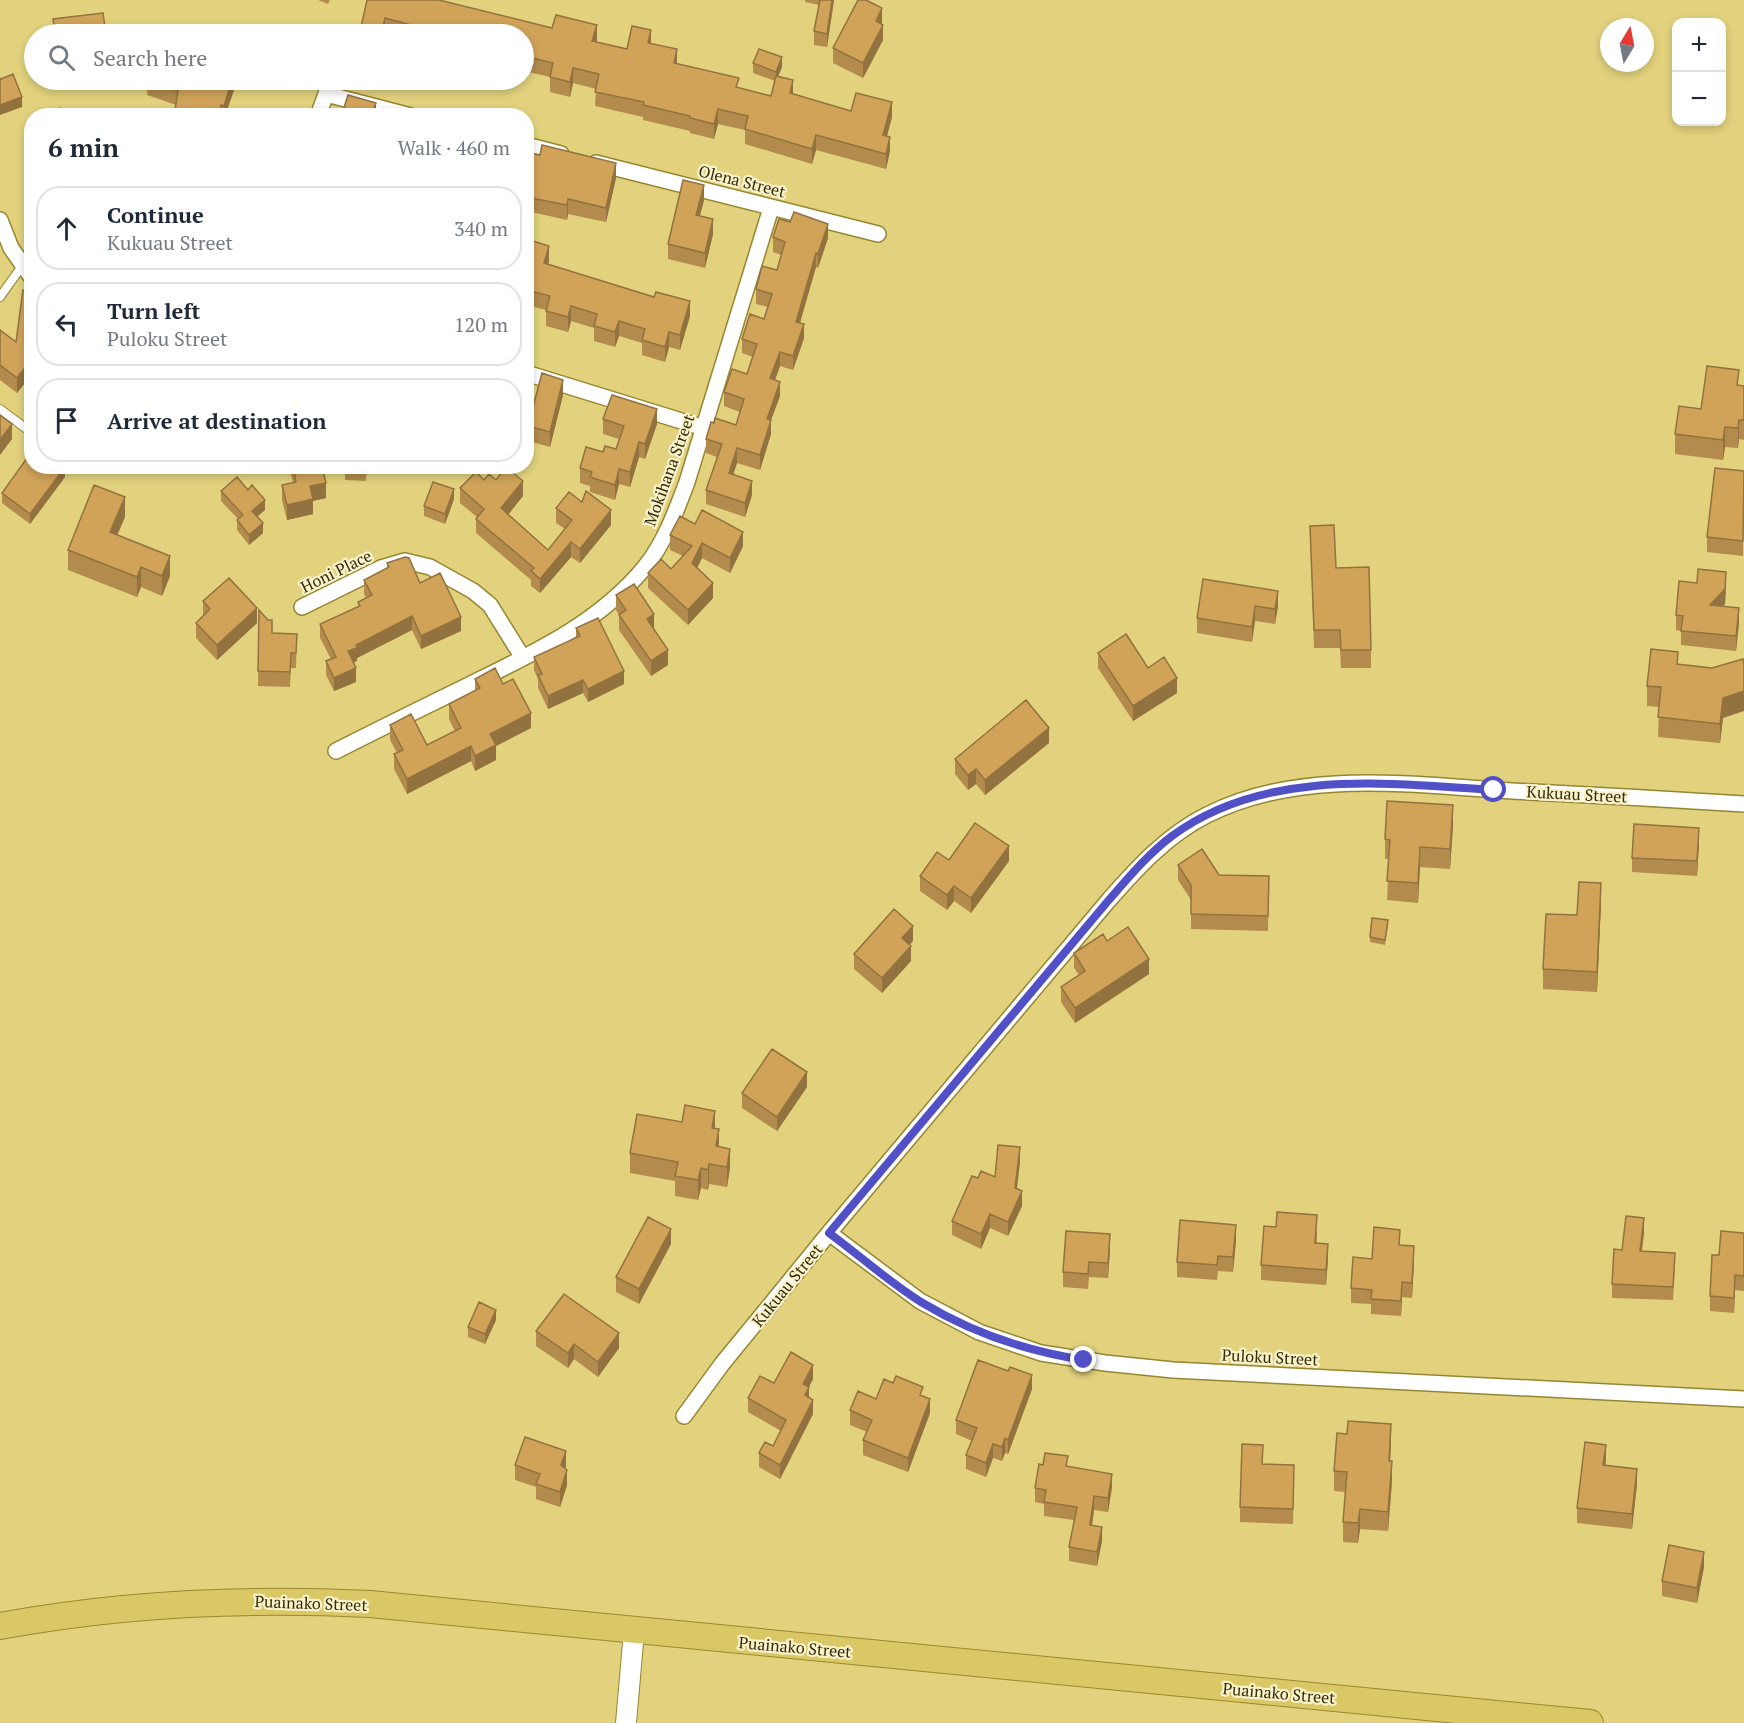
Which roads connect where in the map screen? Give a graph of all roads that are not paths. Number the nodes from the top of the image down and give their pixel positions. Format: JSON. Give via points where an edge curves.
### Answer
{"nodes":[{"id":1,"x":328,"y":90,"type":"edge"},
{"id":2,"x":337,"y":90,"type":"edge"},
{"id":3,"x":321,"y":108,"type":"edge"},
{"id":4,"x":388,"y":108,"type":"edge"},
{"id":5,"x":534,"y":147,"type":"edge"},
{"id":6,"x":771,"y":207,"type":"junction"},
{"id":7,"x":0,"y":220,"type":"edge"},
{"id":8,"x":878,"y":234,"type":"dead end"},
{"id":9,"x":24,"y":268,"type":"edge"},
{"id":10,"x":24,"y":275,"type":"edge"},
{"id":11,"x":0,"y":297,"type":"edge"},
{"id":12,"x":534,"y":375,"type":"edge"},
{"id":13,"x":0,"y":409,"type":"edge"},
{"id":14,"x":24,"y":427,"type":"edge"},
{"id":15,"x":704,"y":428,"type":"junction"},
{"id":16,"x":302,"y":607,"type":"dead end"},
{"id":17,"x":523,"y":658,"type":"junction"},
{"id":18,"x":336,"y":751,"type":"dead end"},
{"id":19,"x":1744,"y":804,"type":"edge"},
{"id":20,"x":829,"y":1233,"type":"junction"},
{"id":21,"x":1744,"y":1399,"type":"edge"},
{"id":22,"x":684,"y":1416,"type":"dead end"},
{"id":23,"x":0,"y":1626,"type":"edge"},
{"id":24,"x":634,"y":1631,"type":"junction"},
{"id":25,"x":626,"y":1723,"type":"edge"},
{"id":26,"x":1590,"y":1723,"type":"edge"}],
"edges":[{"from":1,"to":3,"type":"street"},
{"from":2,"to":4,"type":"street"},
{"from":5,"to":6,"type":"street","name":"Olena Street"},
{"from":6,"to":8,"type":"street","name":"Olena Street"},
{"from":6,"to":15,"type":"street","name":"Mokihana Street"},
{"from":7,"to":9,"type":"street"},
{"from":10,"to":11,"type":"lane"},
{"from":12,"to":15,"type":"street"},
{"from":13,"to":14,"type":"lane"},
{"from":15,"to":17,"type":"street","name":"Mokihana Street","via":[[671,526],[646,566],[614,600],[576,629]]},
{"from":16,"to":17,"type":"street","name":"Honi Place","via":[[381,568],[405,561],[430,567],[473,591],[490,605]]},
{"from":17,"to":18,"type":"street","name":"Mokihana Street"},
{"from":19,"to":20,"type":"street","name":"Kukuau Street","via":[[1380,783],[1296,788],[1251,798],[1208,815],[1172,836],[1138,867]]},
{"from":20,"to":21,"type":"street","name":"Puloku Street","via":[[920,1301],[979,1332],[1041,1353],[1173,1370]]},
{"from":20,"to":22,"type":"street","name":"Kukuau Street"},
{"from":23,"to":24,"type":"highway","name":"Puainako Street","via":[[145,1606],[264,1600],[370,1604]]},
{"from":24,"to":25,"type":"street"},
{"from":24,"to":26,"type":"highway","name":"Puainako Street"}]}
